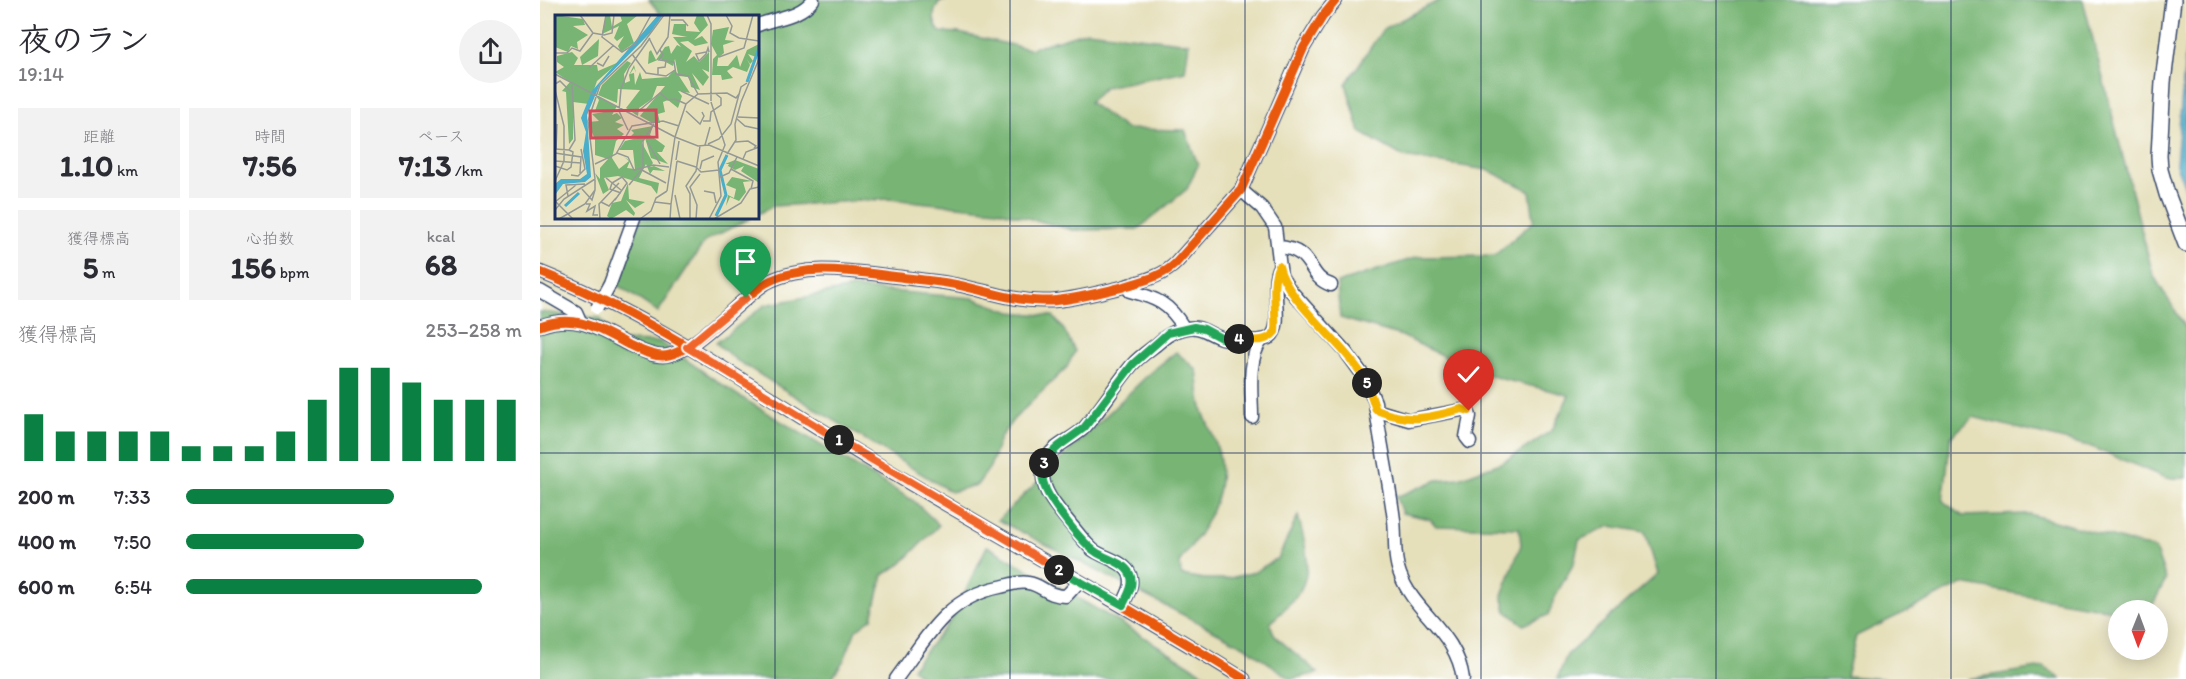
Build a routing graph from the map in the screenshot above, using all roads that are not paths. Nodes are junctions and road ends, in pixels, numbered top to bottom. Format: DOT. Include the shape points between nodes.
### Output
graph roads {
  1 [pos="813,0"];
  2 [pos="1336,0"];
  3 [pos="2173,0"];
  4 [pos="759,25"];
  5 [pos="1241,190"];
  6 [pos="634,219"];
  7 [pos="2186,244"];
  8 [pos="1278,247"];
  9 [pos="1279,266"];
  10 [pos="540,272"];
  11 [pos="1129,285"];
  12 [pos="1331,285"];
  13 [pos="540,291"];
  14 [pos="543,323"];
  15 [pos="585,323"];
  16 [pos="1184,328"];
  17 [pos="1261,341"];
  18 [pos="687,347"];
  19 [pos="1376,410"];
  20 [pos="1252,417"];
  21 [pos="1470,442"];
  22 [pos="1079,582"];
  23 [pos="1123,605"];
  24 [pos="896,679"];
  25 [pos="1244,679"];
  26 [pos="1463,679"];
  1 -- 4 [label="street" via="795,14"];
  2 -- 5 [label="street" via="1304,47"];
  3 -- 7 [label="main road" via="2159,156 2166,194"];
  5 -- 8 [label="street" via="1270,217"];
  5 -- 11 [label="street" via="1168,271"];
  6 -- 15 [label="street, bridge" via="610,284"];
  8 -- 9 [label="street"];
  8 -- 12 [label="street" via="1301,253 1321,280"];
  9 -- 17 [label="street" via="1275,280 1275,332"];
  9 -- 19 [label="street" via="1290,290 1347,352 1365,378"];
  10 -- 18 [label="street" via="610,304"];
  11 -- 16 [label="street" via="1131,292 1160,301"];
  11 -- 18 [label="street" via="1036,301 850,271 789,274 767,283"];
  13 -- 15 [label="street" via="576,312"];
  14 -- 15 [label="street"];
  15 -- 18 [label="street" via="656,356"];
  16 -- 17 [label="street" via="1204,329 1221,338"];
  16 -- 23 [label="street" via="1168,333 1133,364 1084,428 1046,458 1042,470 1053,502 1088,545 1130,574 1132,583"];
  17 -- 20 [label="street" via="1252,377"];
  18 -- 22 [label="street"];
  19 -- 21 [label="street" via="1409,420 1467,409 1470,416 1466,437"];
  19 -- 26 [label="street" via="1393,512 1396,564 1409,592 1453,649"];
  22 -- 23 [label="street"];
  22 -- 24 [label="street" via="1066,596 1020,582 963,600 944,614"];
  23 -- 25 [label="street"];
}
